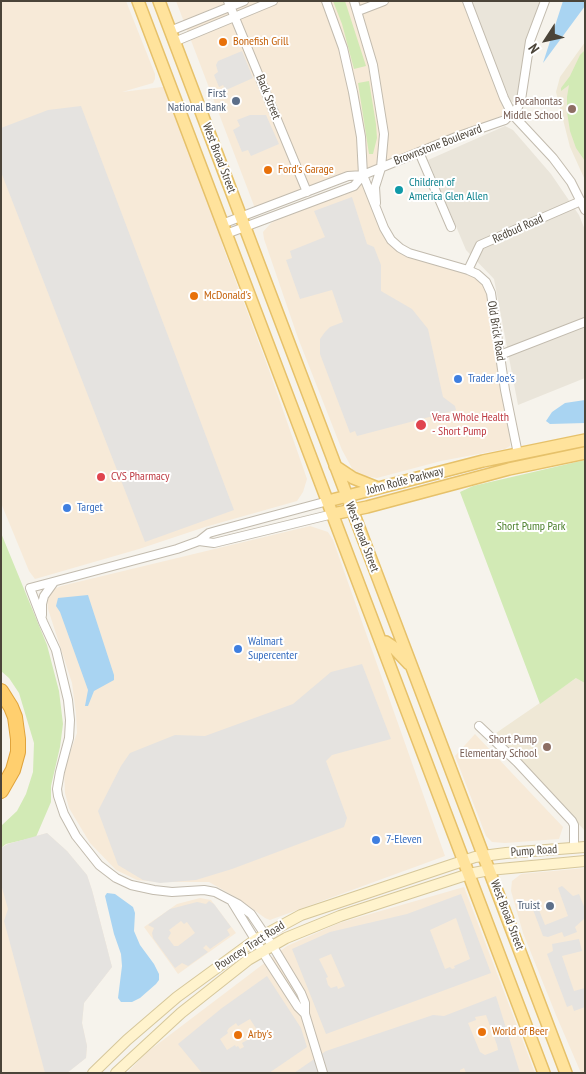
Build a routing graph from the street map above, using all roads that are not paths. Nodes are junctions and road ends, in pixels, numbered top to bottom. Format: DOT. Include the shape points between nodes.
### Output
graph roads {
  1 [pos="138,1"];
  2 [pos="159,1"];
  3 [pos="244,1"];
  4 [pos="273,1"];
  5 [pos="326,1"];
  6 [pos="354,1"];
  7 [pos="384,1"];
  8 [pos="467,1"];
  9 [pos="546,1"];
  10 [pos="230,4"];
  11 [pos="358,12"];
  12 [pos="235,17"];
  13 [pos="172,37"];
  14 [pos="512,114"];
  15 [pos="419,152"];
  16 [pos="381,168"];
  17 [pos="364,175"];
  18 [pos="307,192"];
  19 [pos="581,201"];
  20 [pos="585,210"];
  21 [pos="378,215"];
  22 [pos="243,222"];
  23 [pos="451,227"];
  24 [pos="224,229"];
  25 [pos="468,270"];
  26 [pos="585,322"];
  27 [pos="500,355"];
  28 [pos="585,440"];
  29 [pos="585,453"];
  30 [pos="518,454"];
  31 [pos="336,466"];
  32 [pos="378,488"];
  33 [pos="346,496"];
  34 [pos="328,501"];
  35 [pos="352,511"];
  36 [pos="332,514"];
  37 [pos="199,541"];
  38 [pos="54,582"];
  39 [pos="43,622"];
  40 [pos="381,642"];
  41 [pos="412,667"];
  42 [pos="1,691"];
  43 [pos="479,726"];
  44 [pos="1,791"];
  45 [pos="580,848"];
  46 [pos="484,855"];
  47 [pos="464,860"];
  48 [pos="585,862"];
  49 [pos="489,870"];
  50 [pos="469,874"];
  51 [pos="231,900"];
  52 [pos="265,934"];
  53 [pos="255,940"];
  54 [pos="272,945"];
  55 [pos="262,951"];
  56 [pos="305,1014"];
  57 [pos="93,1073"];
  58 [pos="116,1073"];
  59 [pos="322,1073"];
  60 [pos="544,1073"];
  61 [pos="566,1073"];
  1 -- 24 [label="main road, West Broad Street"];
  2 -- 13 [label="main road, West Broad Street"];
  3 -- 10 [label="street"];
  4 -- 12 [label="street"];
  5 -- 17 [label="street, Old Brick Road" via="343,48 353,92"];
  6 -- 11 [label="street, Old Brick Road"];
  7 -- 11 [label="street"];
  8 -- 14 [label="street"];
  9 -- 14 [label="street" via="530,41 521,100"];
  10 -- 12 [label="street, Back Street"];
  10 -- 13 [label="street"];
  11 -- 16 [label="street, Old Brick Road" via="372,65 384,134"];
  12 -- 13 [label="street"];
  12 -- 18 [label="street, Back Street"];
  13 -- 22 [label="main road, West Broad Street"];
  14 -- 15 [label="street, Brownstone Boulevard" via="505,120"];
  14 -- 19 [label="street" via="553,158"];
  15 -- 16 [label="street, Brownstone Boulevard"];
  15 -- 23 [label="street"];
  16 -- 17 [label="street, Brownstone Boulevard"];
  16 -- 21 [label="street, Old Brick Road" via="375,187"];
  17 -- 18 [label="street, Brownstone Boulevard" via="348,176"];
  17 -- 21 [label="street, Old Brick Road"];
  17 -- 22 [label="street, Brownstone Boulevard" via="354,186"];
  18 -- 22 [label="street, Brownstone Boulevard"];
  19 -- 20 [label="street"];
  19 -- 25 [label="street, Redbud Road" via="480,245"];
  21 -- 25 [label="street, Old Brick Road" via="391,240 400,248"];
  22 -- 24 [label="street, Brownstone Boulevard"];
  22 -- 31 [label="main road, West Broad Street"];
  24 -- 34 [label="main road, West Broad Street"];
  25 -- 27 [label="street, Old Brick Road" via="486,282 491,293"];
  26 -- 27 [label="street"];
  27 -- 30 [label="street, Old Brick Road"];
  28 -- 30 [label="main road, John Rolfe Parkway"];
  29 -- 35 [label="main road, John Rolfe Parkway" via="501,471"];
  30 -- 32 [label="main road, John Rolfe Parkway"];
  31 -- 32 [label="main road" via="353,478"];
  31 -- 33 [label="main road, West Broad Street"];
  32 -- 33 [label="main road, John Rolfe Parkway"];
  33 -- 34 [label="main road, John Rolfe Parkway"];
  33 -- 35 [label="main road, West Broad Street"];
  34 -- 36 [label="main road, West Broad Street"];
  34 -- 37 [label="street, John Rolfe Parkway" via="209,533"];
  35 -- 36 [label="main road, John Rolfe Parkway"];
  35 -- 41 [label="main road, West Broad Street"];
  36 -- 37 [label="street, John Rolfe Parkway" via="214,543"];
  36 -- 40 [label="main road, West Broad Street"];
  37 -- 38 [label="street, John Rolfe Parkway"];
  38 -- 39 [label="street" via="44,596"];
  38 -- 39 [label="street, John Rolfe Parkway" via="30,588"];
  39 -- 51 [label="street" via="56,650 68,700 69,738 60,772 58,796 76,836 99,864 131,885 172,892 204,890"];
  40 -- 41 [label="main road" via="392,646"];
  40 -- 47 [label="main road, West Broad Street"];
  41 -- 46 [label="main road, West Broad Street"];
  42 -- 44 [label="highway" via="15,717 18,739 13,770"];
  43 -- 45 [label="street" via="572,821"];
  45 -- 46 [label="main road, Pump Road"];
  46 -- 47 [label="main road, Pump Road"];
  46 -- 49 [label="main road, West Broad Street"];
  47 -- 50 [label="main road, West Broad Street"];
  47 -- 52 [label="main road, Pouncey Tract Road" via="310,911"];
  48 -- 49 [label="main road, Pump Road"];
  49 -- 50 [label="main road, Pump Road"];
  49 -- 61 [label="main road, West Broad Street"];
  50 -- 54 [label="main road, Pouncey Tract Road" via="340,916"];
  50 -- 60 [label="main road, West Broad Street"];
  51 -- 52 [label="street" via="251,914"];
  51 -- 53 [label="street"];
  52 -- 53 [label="main road, Pouncey Tract Road"];
  52 -- 54 [label="street"];
  53 -- 55 [label="street"];
  53 -- 57 [label="main road, Pouncey Tract Road" via="177,997"];
  54 -- 55 [label="main road, Pouncey Tract Road"];
  54 -- 56 [label="street" via="302,993"];
  55 -- 56 [label="street"];
  55 -- 58 [label="main road, Pouncey Tract Road" via="181,1014"];
  56 -- 59 [label="street"];
}
